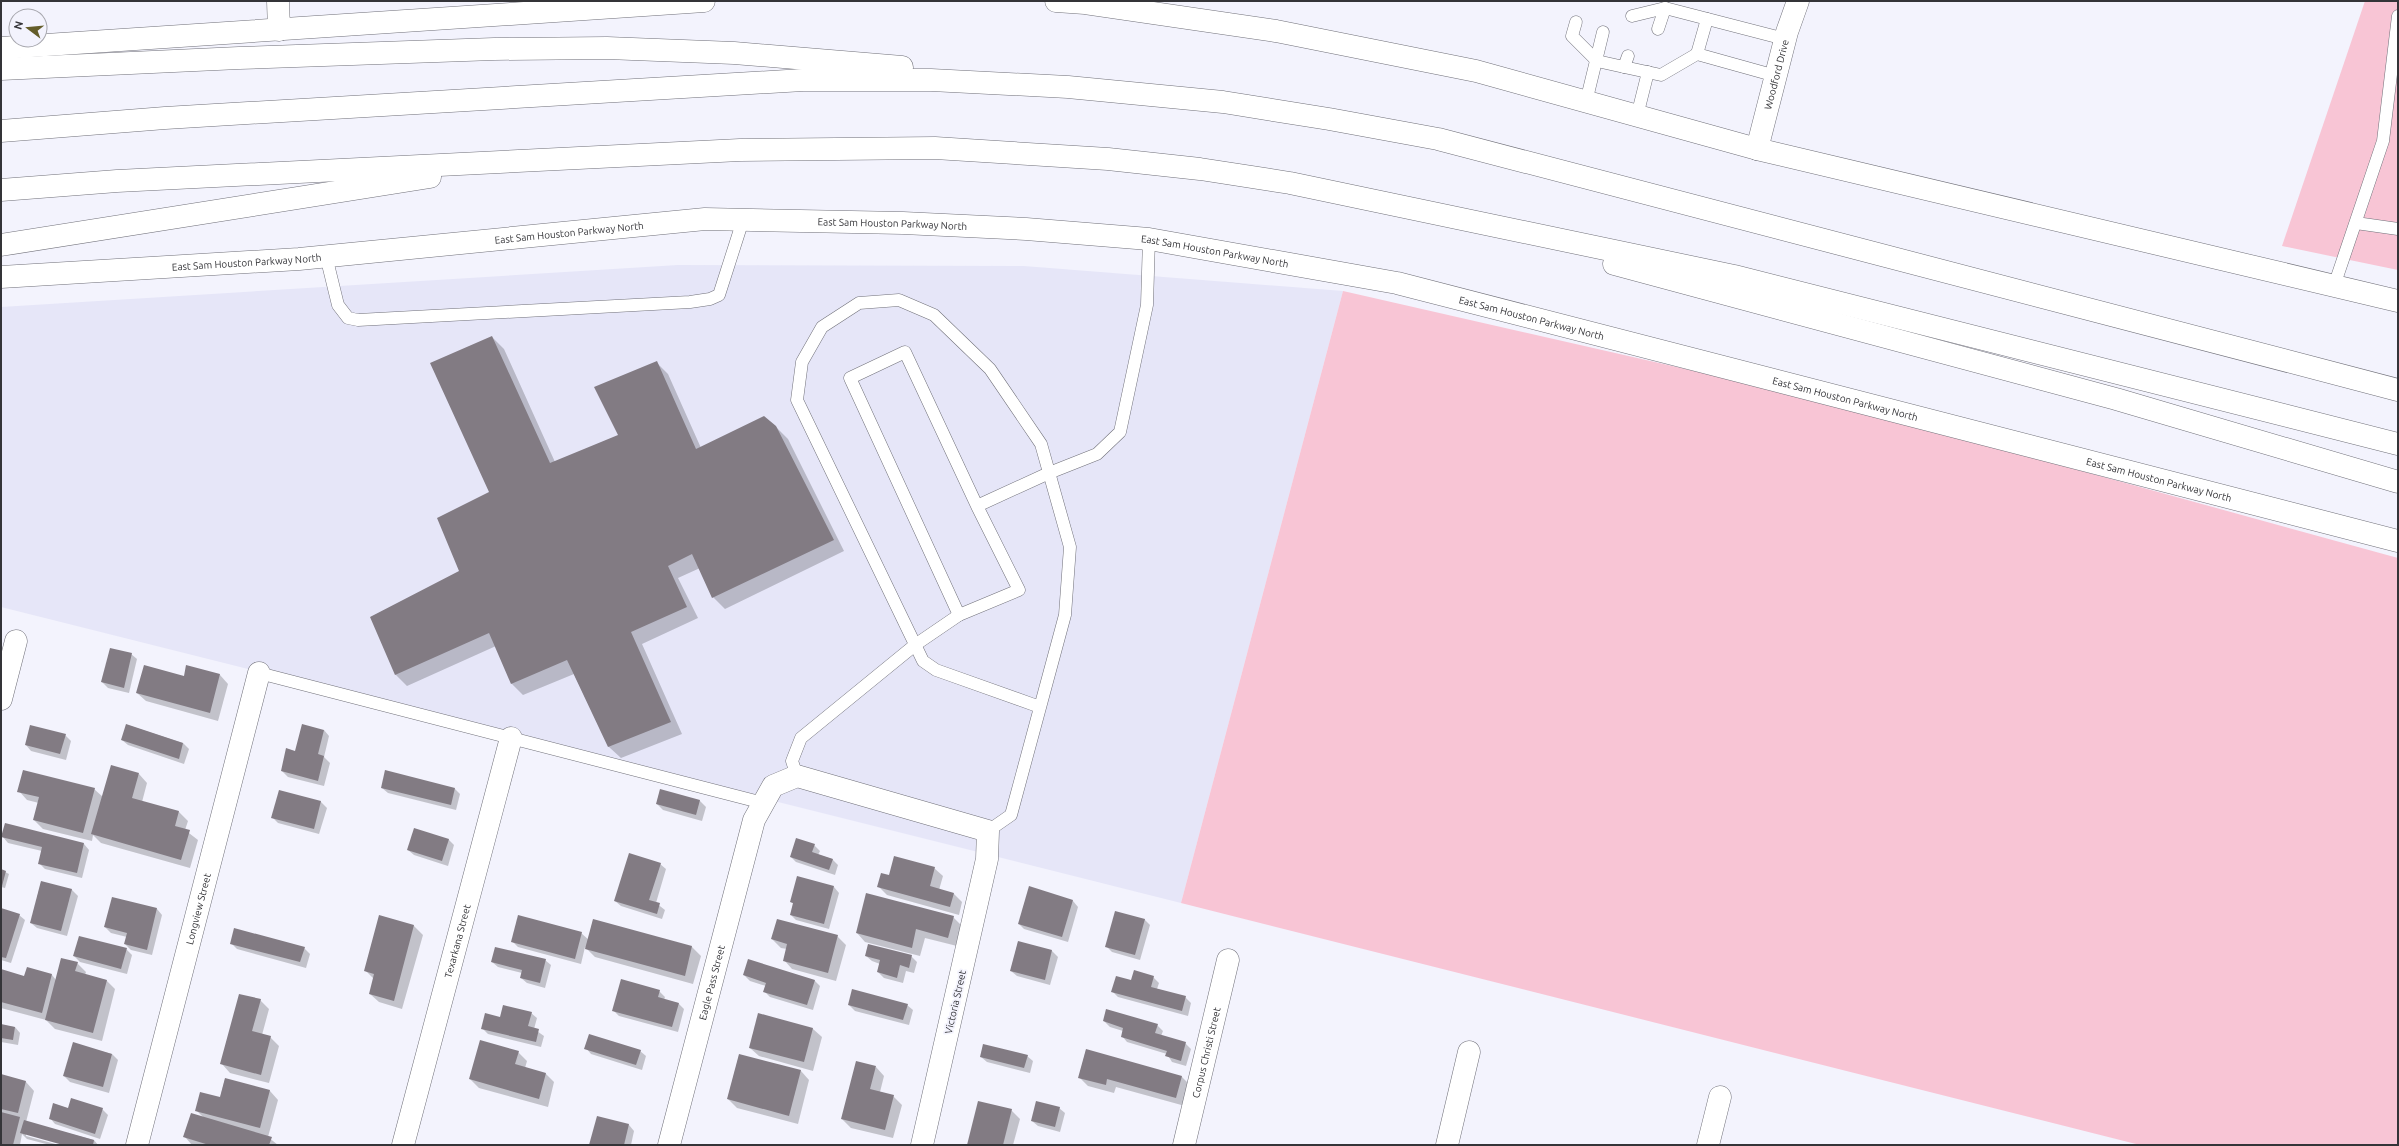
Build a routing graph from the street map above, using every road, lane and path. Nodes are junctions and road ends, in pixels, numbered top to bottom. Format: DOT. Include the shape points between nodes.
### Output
graph roads {
  1 [pos="278,1"];
  2 [pos="704,1"];
  3 [pos="1056,1"];
  4 [pos="1798,1"];
  5 [pos="1665,8"];
  6 [pos="1632,16"];
  7 [pos="2398,16"];
  8 [pos="1707,19"];
  9 [pos="1576,22"];
  10 [pos="1658,29"];
  11 [pos="279,30"];
  12 [pos="1603,32"];
  13 [pos="1785,39"];
  14 [pos="1,48"];
  15 [pos="1697,54"];
  16 [pos="1597,61"];
  17 [pos="1,69"];
  18 [pos="1648,72"];
  19 [pos="1776,76"];
  20 [pos="1068,87"];
  21 [pos="1586,102"];
  22 [pos="1637,116"];
  23 [pos="1,131"];
  24 [pos="1757,149"];
  25 [pos="546,159"];
  26 [pos="1,190"];
  27 [pos="1385,201"];
  28 [pos="743,220"];
  29 [pos="2356,223"];
  30 [pos="2398,228"];
  31 [pos="1149,239"];
  32 [pos="1,245"];
  33 [pos="326,256"];
  34 [pos="1,277"];
  35 [pos="2334,286"];
  36 [pos="2398,301"];
  37 [pos="2394,388"];
  38 [pos="2398,444"];
  39 [pos="1049,473"];
  40 [pos="2398,482"];
  41 [pos="977,506"];
  42 [pos="2398,541"];
  43 [pos="959,614"];
  44 [pos="16,641"];
  45 [pos="915,645"];
  46 [pos="259,673"];
  47 [pos="1,699"];
  48 [pos="1040,707"];
  49 [pos="510,738"];
  50 [pos="797,776"];
  51 [pos="759,812"];
  52 [pos="988,831"];
  53 [pos="1228,960"];
  54 [pos="1469,1052"];
  55 [pos="1720,1098"];
  56 [pos="137,1145"];
  57 [pos="403,1145"];
  58 [pos="669,1145"];
  59 [pos="922,1145"];
  60 [pos="1184,1145"];
  61 [pos="1447,1145"];
  62 [pos="1708,1145"];
  1 -- 11 [label="main road"];
  2 -- 11 [label="main road"];
  3 -- 21 [label="main road" via="1276,31 1476,71"];
  4 -- 13 [label="main road, Woodford Drive"];
  5 -- 6 [label="lane"];
  5 -- 8 [label="lane"];
  5 -- 10 [label="lane"];
  7 -- 29 [label="lane" via="2383,141"];
  8 -- 13 [label="lane"];
  8 -- 15 [label="lane"];
  9 -- 16 [label="lane" via="1572,36"];
  11 -- 14 [label="main road"];
  12 -- 16 [label="lane"];
  13 -- 19 [label="main road, Woodford Drive"];
  15 -- 18 [label="lane" via="1662,75"];
  15 -- 19 [label="lane"];
  16 -- 18 [label="lane" via="1626,62"];
  16 -- 21 [label="lane"];
  17 -- 20 [label="main road" via="246,57 606,48 734,53 880,65"];
  18 -- 22 [label="lane"];
  19 -- 24 [label="main road, Woodford Drive"];
  20 -- 23 [label="main road" via="931,80 803,80 212,115"];
  20 -- 37 [label="main road" via="1223,102 1329,118 1438,139"];
  21 -- 22 [label="main road"];
  22 -- 24 [label="main road"];
  24 -- 35 [label="main road"];
  25 -- 26 [label="main road" via="117,181"];
  25 -- 27 [label="main road" via="850,148 1016,152 1200,169"];
  25 -- 32 [label="main road"];
  27 -- 38 [label="main road" via="1734,276"];
  27 -- 40 [label="main road" via="2116,399"];
  28 -- 31 [label="main road, East Sam Houston Parkway North" via="1026,229"];
  28 -- 33 [label="main road, East Sam Houston Parkway North" via="705,219"];
  28 -- 33 [label="lane" via="719,295 690,302 358,320 348,318 338,305"];
  29 -- 30 [label="lane"];
  29 -- 35 [label="lane"];
  31 -- 39 [label="lane" via="1147,305 1120,432 1097,454"];
  31 -- 42 [label="main road, East Sam Houston Parkway North" via="1397,283"];
  33 -- 34 [label="main road, East Sam Houston Parkway North"];
  35 -- 36 [label="main road"];
  39 -- 41 [label="lane"];
  39 -- 45 [label="lane" via="1041,444 990,369 934,315 899,300 859,304 822,327 802,362 797,400"];
  39 -- 48 [label="lane" via="1070,547 1065,615"];
  41 -- 43 [label="lane" via="1019,590"];
  41 -- 43 [label="lane" via="905,352 850,378"];
  43 -- 45 [label="lane"];
  44 -- 47 [label="main road"];
  45 -- 48 [label="lane" via="923,661 936,670"];
  45 -- 50 [label="lane" via="801,738 792,761"];
  46 -- 49 [label="lane"];
  46 -- 56 [label="main road, Longview Street"];
  48 -- 52 [label="lane" via="1011,815"];
  49 -- 51 [label="lane"];
  49 -- 57 [label="main road, Texarkana Street"];
  50 -- 51 [label="main road, Eagle Pass Street" via="773,786"];
  50 -- 52 [label="main road"];
  51 -- 58 [label="main road, Eagle Pass Street"];
  52 -- 59 [label="main road, Victoria Street" via="987,858"];
  53 -- 60 [label="main road, Corpus Christi Street"];
  54 -- 61 [label="main road"];
  55 -- 62 [label="main road"];
}
